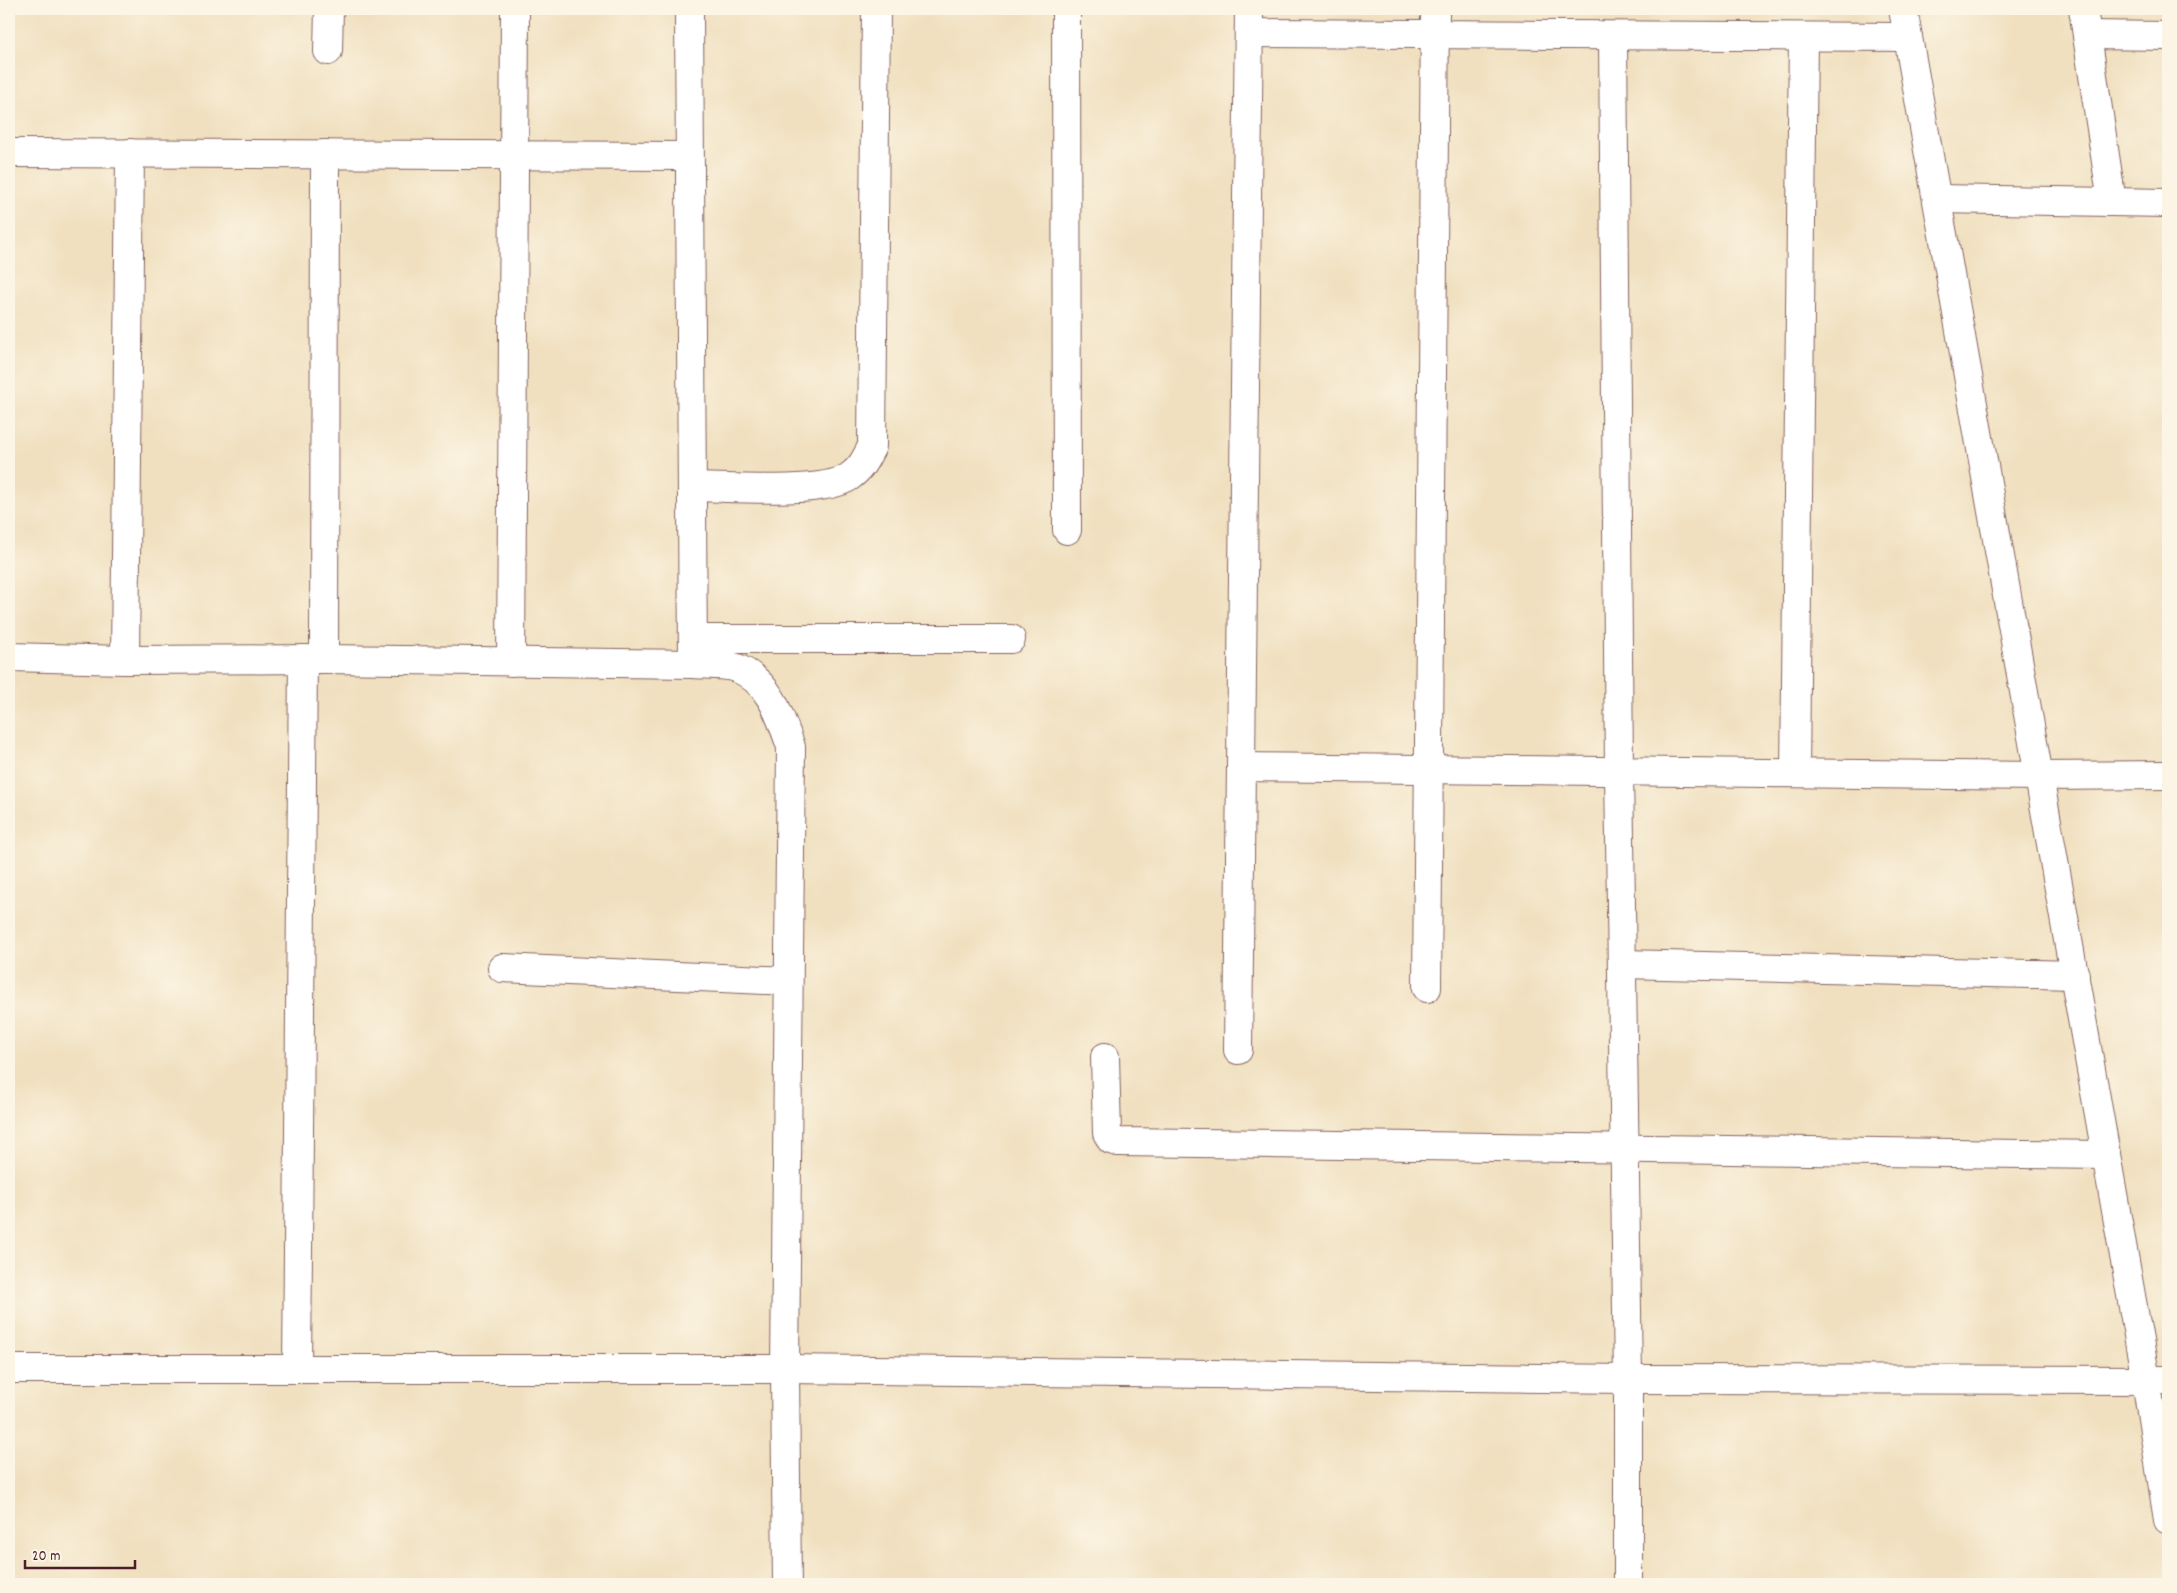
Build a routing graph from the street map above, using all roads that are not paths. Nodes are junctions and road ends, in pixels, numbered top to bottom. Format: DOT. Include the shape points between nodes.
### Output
graph roads {
  1 [pos="329,9"];
  2 [pos="515,9"];
  3 [pos="689,9"];
  4 [pos="876,9"];
  5 [pos="1066,9"];
  6 [pos="1435,9"];
  7 [pos="1903,9"];
  8 [pos="2083,9"];
  9 [pos="1249,21"];
  10 [pos="1435,35"];
  11 [pos="2087,35"];
  12 [pos="1613,36"];
  13 [pos="2168,36"];
  14 [pos="1803,37"];
  15 [pos="1908,37"];
  16 [pos="328,51"];
  17 [pos="9,153"];
  18 [pos="130,153"];
  19 [pos="325,154"];
  20 [pos="515,156"];
  21 [pos="689,156"];
  22 [pos="1938,199"];
  23 [pos="2112,202"];
  24 [pos="2168,203"];
  25 [pos="692,486"];
  26 [pos="1067,530"];
  27 [pos="1011,638"];
  28 [pos="693,651"];
  29 [pos="9,657"];
  30 [pos="314,659"];
  31 [pos="126,660"];
  32 [pos="511,662"];
  33 [pos="1243,767"];
  34 [pos="1428,769"];
  35 [pos="1619,772"];
  36 [pos="1795,773"];
  37 [pos="2168,775"];
  38 [pos="2040,776"];
  39 [pos="1622,964"];
  40 [pos="502,968"];
  41 [pos="2075,975"];
  42 [pos="788,981"];
  43 [pos="1427,988"];
  44 [pos="1238,1050"];
  45 [pos="1105,1057"];
  46 [pos="1625,1148"];
  47 [pos="2106,1155"];
  48 [pos="9,1369"];
  49 [pos="297,1369"];
  50 [pos="785,1369"];
  51 [pos="1628,1379"];
  52 [pos="2157,1380"];
  53 [pos="2168,1520"];
  54 [pos="786,1584"];
  55 [pos="1628,1584"];
  1 -- 16 [label="street"];
  2 -- 20 [label="street"];
  3 -- 21 [label="street"];
  4 -- 25 [label="street" via="872,446 862,466 830,485 809,488"];
  5 -- 26 [label="street"];
  6 -- 10 [label="street"];
  7 -- 15 [label="street"];
  8 -- 11 [label="street"];
  9 -- 10 [label="street"];
  9 -- 33 [label="street"];
  10 -- 12 [label="street"];
  10 -- 34 [label="street"];
  11 -- 13 [label="street"];
  11 -- 23 [label="street"];
  12 -- 14 [label="street"];
  12 -- 35 [label="street"];
  14 -- 15 [label="street"];
  14 -- 36 [label="street"];
  15 -- 22 [label="street"];
  17 -- 18 [label="street"];
  18 -- 19 [label="street"];
  18 -- 31 [label="street"];
  19 -- 20 [label="street"];
  19 -- 30 [label="street"];
  20 -- 21 [label="street"];
  20 -- 32 [label="street"];
  21 -- 25 [label="street"];
  22 -- 23 [label="street"];
  22 -- 38 [label="street"];
  23 -- 24 [label="street"];
  25 -- 28 [label="street"];
  27 -- 28 [label="street"];
  28 -- 32 [label="street"];
  28 -- 42 [label="street" via="736,668 761,684 779,711 790,746"];
  29 -- 31 [label="street"];
  30 -- 31 [label="street"];
  30 -- 32 [label="street"];
  30 -- 49 [label="street"];
  33 -- 34 [label="street"];
  33 -- 44 [label="street"];
  34 -- 35 [label="street"];
  34 -- 43 [label="street"];
  35 -- 36 [label="street"];
  35 -- 39 [label="street"];
  36 -- 38 [label="street"];
  37 -- 38 [label="street"];
  38 -- 41 [label="street"];
  39 -- 41 [label="street"];
  39 -- 46 [label="street"];
  40 -- 42 [label="street"];
  41 -- 47 [label="street"];
  42 -- 50 [label="street"];
  45 -- 46 [label="street" via="1107,1133 1110,1140 1118,1142"];
  46 -- 47 [label="street"];
  46 -- 51 [label="street"];
  47 -- 52 [label="street"];
  48 -- 49 [label="street"];
  49 -- 50 [label="street"];
  50 -- 51 [label="street"];
  50 -- 54 [label="street"];
  51 -- 52 [label="street"];
  51 -- 55 [label="street"];
  52 -- 53 [label="street"];
}
